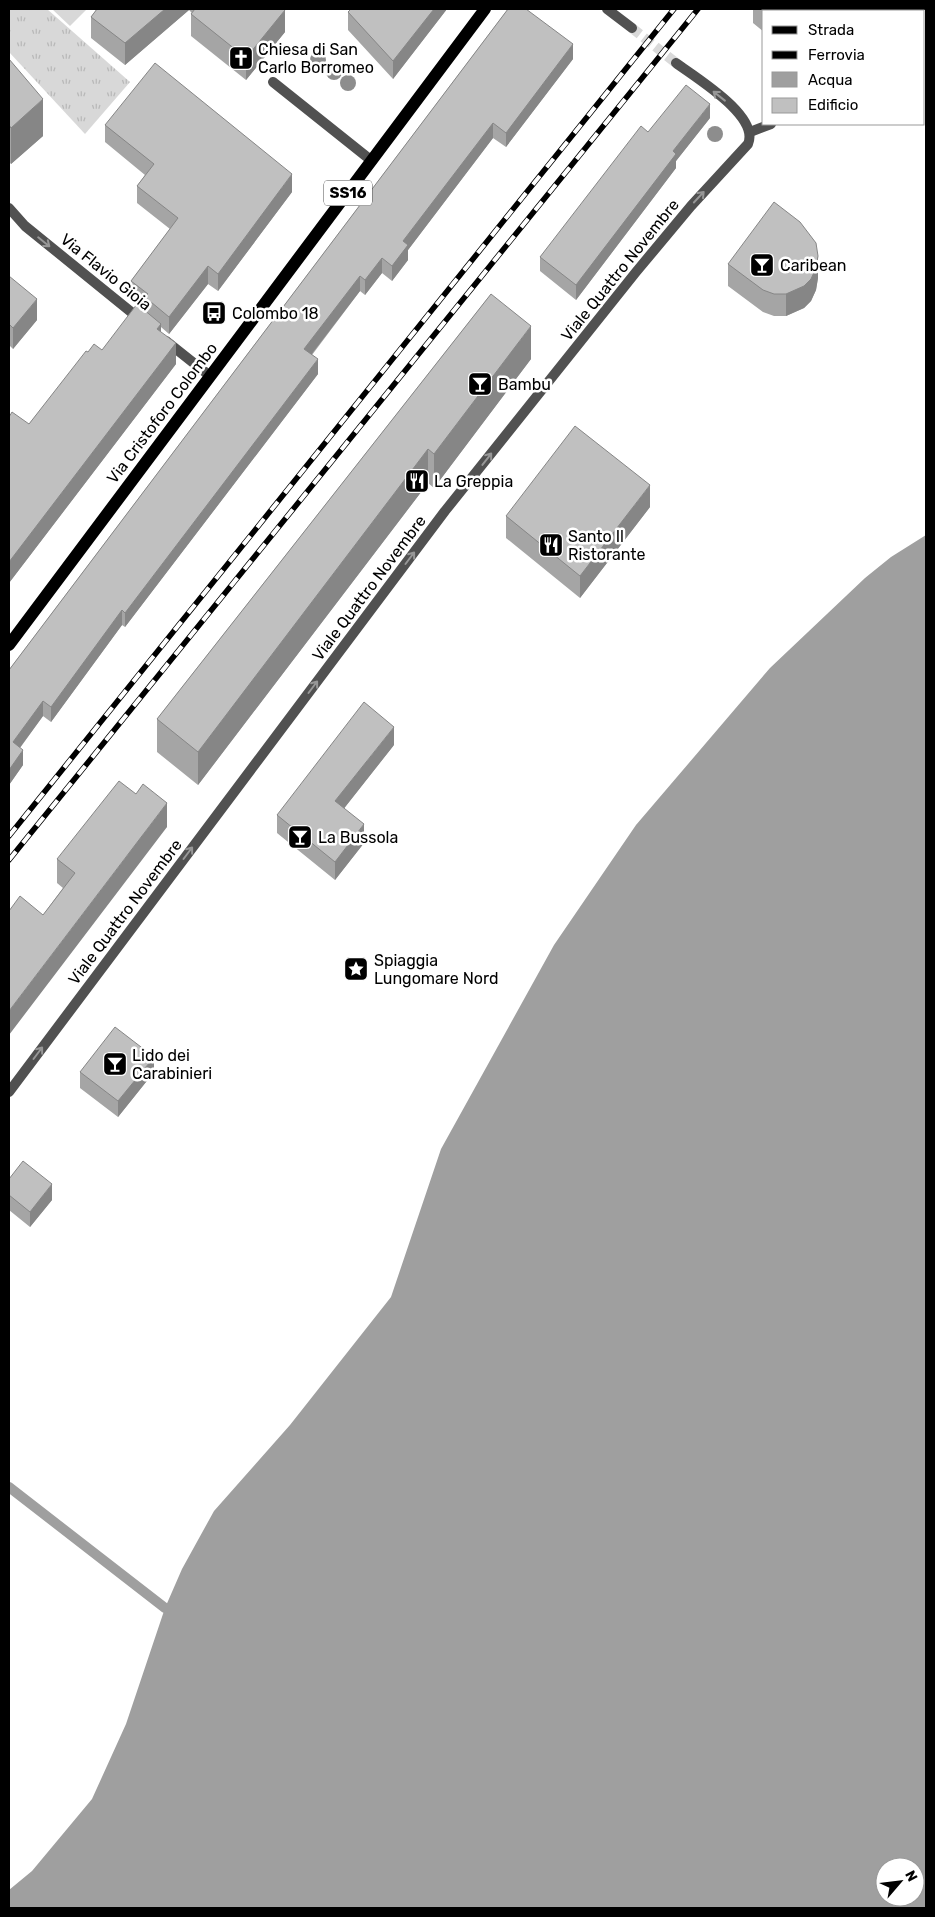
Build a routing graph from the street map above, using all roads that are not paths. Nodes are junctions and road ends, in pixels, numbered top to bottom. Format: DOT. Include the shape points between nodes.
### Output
graph roads {
  1 [pos="485,9"];
  2 [pos="607,9"];
  3 [pos="632,28"];
  4 [pos="676,63"];
  5 [pos="273,82"];
  6 [pos="768,125"];
  7 [pos="750,132"];
  8 [pos="372,161"];
  9 [pos="9,208"];
  10 [pos="210,376"];
  11 [pos="9,645"];
  12 [pos="9,1092"];
  1 -- 8 [label="main road, Via Cristoforo Colombo / SS16"];
  2 -- 3 [label="street"];
  7 -- 4 [label="street, one-way" via="745,119 734,108"];
  5 -- 8 [label="street"];
  6 -- 7 [label="street"];
  12 -- 7 [label="street, Viale Quattro Novembre, one-way" via="445,511 636,272 746,146"];
  8 -- 10 [label="main road, Via Cristoforo Colombo / SS16"];
  9 -- 10 [label="street, Via Flavio Gioia, one-way" via="25,226"];
  10 -- 11 [label="main road, Via Cristoforo Colombo / SS16"];
}
